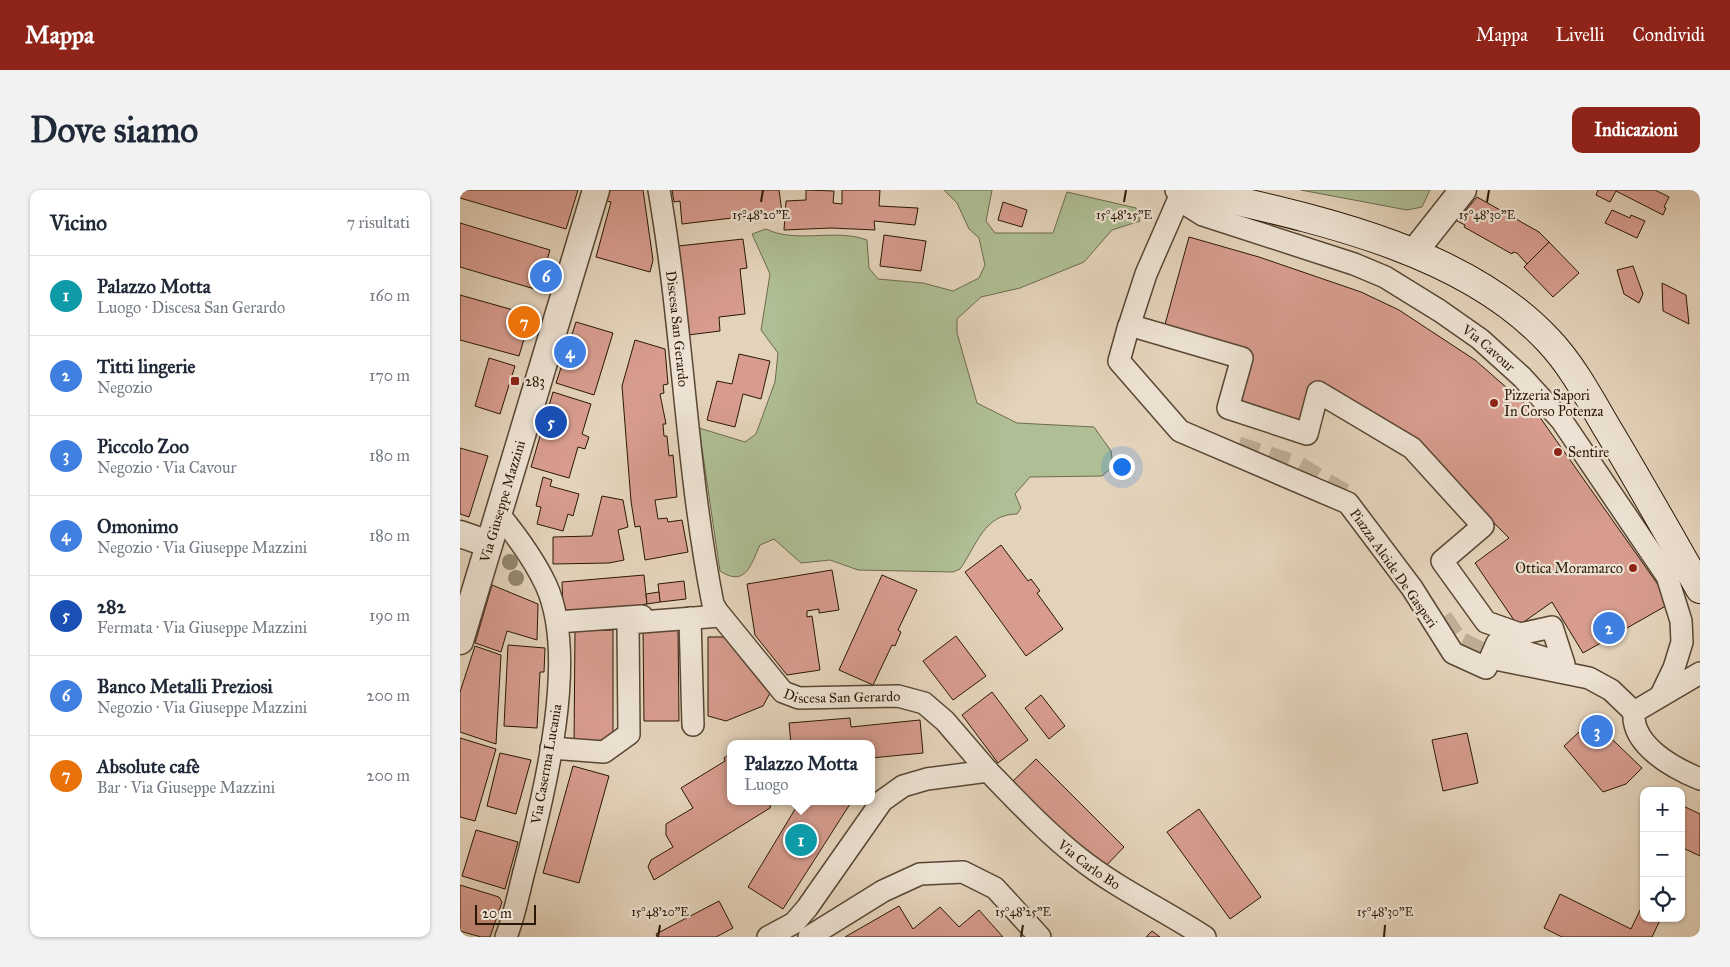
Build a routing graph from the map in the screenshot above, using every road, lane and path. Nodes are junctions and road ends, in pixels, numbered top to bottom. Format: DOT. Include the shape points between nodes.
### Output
graph roads {
  1 [pos="596,190"];
  2 [pos="659,190"];
  3 [pos="1463,190"];
  4 [pos="1182,192"];
  5 [pos="1414,252"];
  6 [pos="1131,320"];
  7 [pos="1318,392"];
  8 [pos="498,513"];
  9 [pos="460,534"];
  10 [pos="489,544"];
  11 [pos="1700,588"];
  12 [pos="718,613"];
  13 [pos="690,618"];
  14 [pos="557,622"];
  15 [pos="460,641"];
  16 [pos="1494,659"];
  17 [pos="1700,673"];
  18 [pos="1662,695"];
  19 [pos="1634,712"];
  20 [pos="693,725"];
  21 [pos="551,748"];
  22 [pos="988,771"];
  23 [pos="1700,779"];
  24 [pos="506,937"];
  25 [pos="768,937"];
  26 [pos="809,937"];
  27 [pos="1040,937"];
  28 [pos="1205,937"];
  1 -- 8 [label="street, Via Giuseppe Mazzini"];
  2 -- 12 [label="street, Discesa San Gerardo" via="702,548 713,604"];
  3 -- 5 [label="street"];
  4 -- 5 [label="main road" via="1286,212"];
  4 -- 6 [label="street" via="1146,274"];
  4 -- 18 [label="street, Via Cavour" via="1184,203 1203,215 1385,277 1480,340 1522,377 1562,421 1667,576 1681,621 1682,642"];
  5 -- 11 [label="main road" via="1459,274 1511,308 1548,341 1586,392"];
  7 -- 7 [label="street, Piazza Alcide De Gasperi" via="1412,448 1483,526 1442,561 1486,622 1520,634 1552,627 1564,664 1497,643 1486,668 1453,653 1412,588 1348,503 1180,431 1119,360 1129,325 1242,358 1228,408 1307,434"];
  8 -- 10 [label="street, Via Giuseppe Mazzini"];
  8 -- 14 [label="street, Via Caserma Lucania" via="520,540 547,586"];
  9 -- 10 [label="street"];
  10 -- 15 [label="street, Via Giuseppe Mazzini"];
  12 -- 13 [label="street"];
  12 -- 14 [label="street"];
  12 -- 22 [label="street, Discesa San Gerardo" via="783,692 799,698 898,696 924,703 951,727"];
  13 -- 20 [label="street"];
  13 -- 21 [label="street" via="628,623 629,734 604,752"];
  14 -- 21 [label="street, Via Caserma Lucania" via="558,715"];
  16 -- 19 [label="street" via="1589,678 1611,690"];
  17 -- 18 [label="street"];
  18 -- 19 [label="street"];
  19 -- 23 [label="street" via="1636,733 1683,773"];
  21 -- 24 [label="street, Via Caserma Lucania" via="534,834"];
  22 -- 25 [label="street" via="927,779 903,786 882,801 807,908 794,923"];
  22 -- 28 [label="street, Via Carlo Bo" via="1079,858 1112,882"];
  26 -- 27 [label="street" via="883,891 920,874 963,872 994,888"];
}
